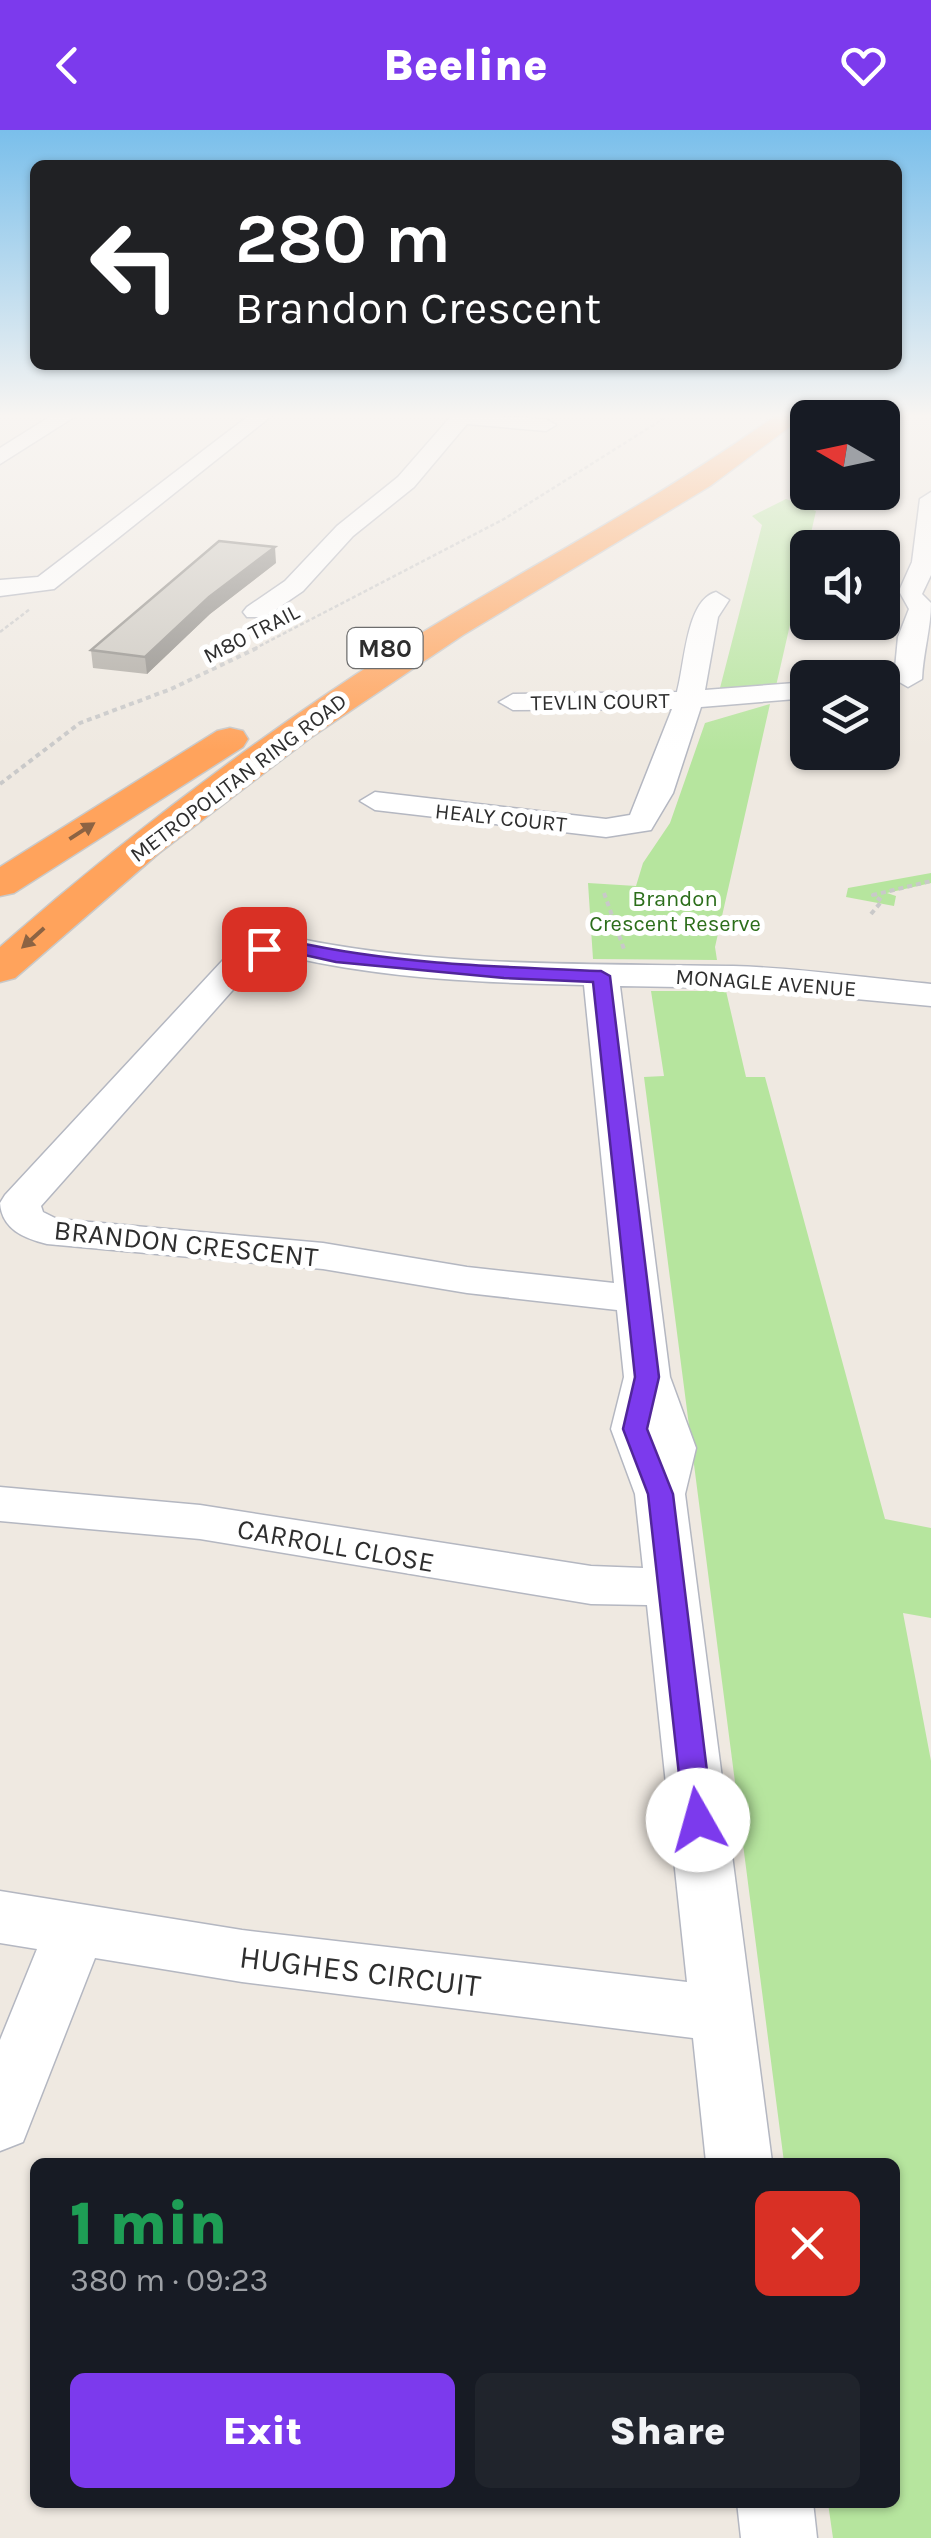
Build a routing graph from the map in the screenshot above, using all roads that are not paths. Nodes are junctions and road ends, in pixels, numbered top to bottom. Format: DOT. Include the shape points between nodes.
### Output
graph roads {
  1 [pos="117,526"];
  2 [pos="352,526"];
  3 [pos="594,526"];
  4 [pos="623,526"];
  5 [pos="929,526"];
  6 [pos="12,586"];
  7 [pos="925,591"];
  8 [pos="716,600"];
  9 [pos="256,612"];
  10 [pos="0,616"];
  11 [pos="910,688"];
  12 [pos="790,691"];
  13 [pos="689,695"];
  14 [pos="513,702"];
  15 [pos="375,801"];
  16 [pos="0,884"];
  17 [pos="0,968"];
  18 [pos="614,969"];
  19 [pos="931,995"];
  20 [pos="12,1223"];
  21 [pos="638,1299"];
  22 [pos="0,1504"];
  23 [pos="671,1587"];
  24 [pos="0,1917"];
  25 [pos="75,1930"];
  26 [pos="721,2014"];
  27 [pos="0,2121"];
  28 [pos="739,2158"];
  29 [pos="776,2508"];
  30 [pos="778,2538"];
  1 -- 6 [label="street" via="45,584"];
  2 -- 9 [label="street" via="303,578"];
  16 -- 3 [label="highway, METROPOLITAN RING ROAD / M80, one-way" via="204,754"];
  4 -- 17 [label="highway, METROPOLITAN RING ROAD / M80, one-way" via="275,744"];
  5 -- 7 [label="street"];
  6 -- 10 [label="street" via="21,598"];
  7 -- 11 [label="street" via="922,647"];
  8 -- 13 [label="street" via="704,614"];
  12 -- 13 [label="street, TEVLIN COURT"];
  13 -- 14 [label="street, TEVLIN COURT"];
  13 -- 15 [label="street, HEALY COURT" via="650,810 627,828"];
  18 -- 19 [label="street, MONAGLE AVENUE"];
  18 -- 20 [label="street, BRANDON CRESCENT" via="407,964 291,947 255,952 29,1190"];
  18 -- 21 [label="street"];
  20 -- 21 [label="street, BRANDON CRESCENT"];
  21 -- 23 [label="street" via="647,1377 635,1429 660,1494"];
  22 -- 23 [label="street, CARROLL CLOSE" via="200,1522 591,1585"];
  23 -- 26 [label="street"];
  24 -- 25 [label="street, HUGHES CIRCUIT"];
  25 -- 26 [label="street, HUGHES CIRCUIT"];
  25 -- 27 [label="street"];
  26 -- 28 [label="street"];
  29 -- 30 [label="street"];
}
